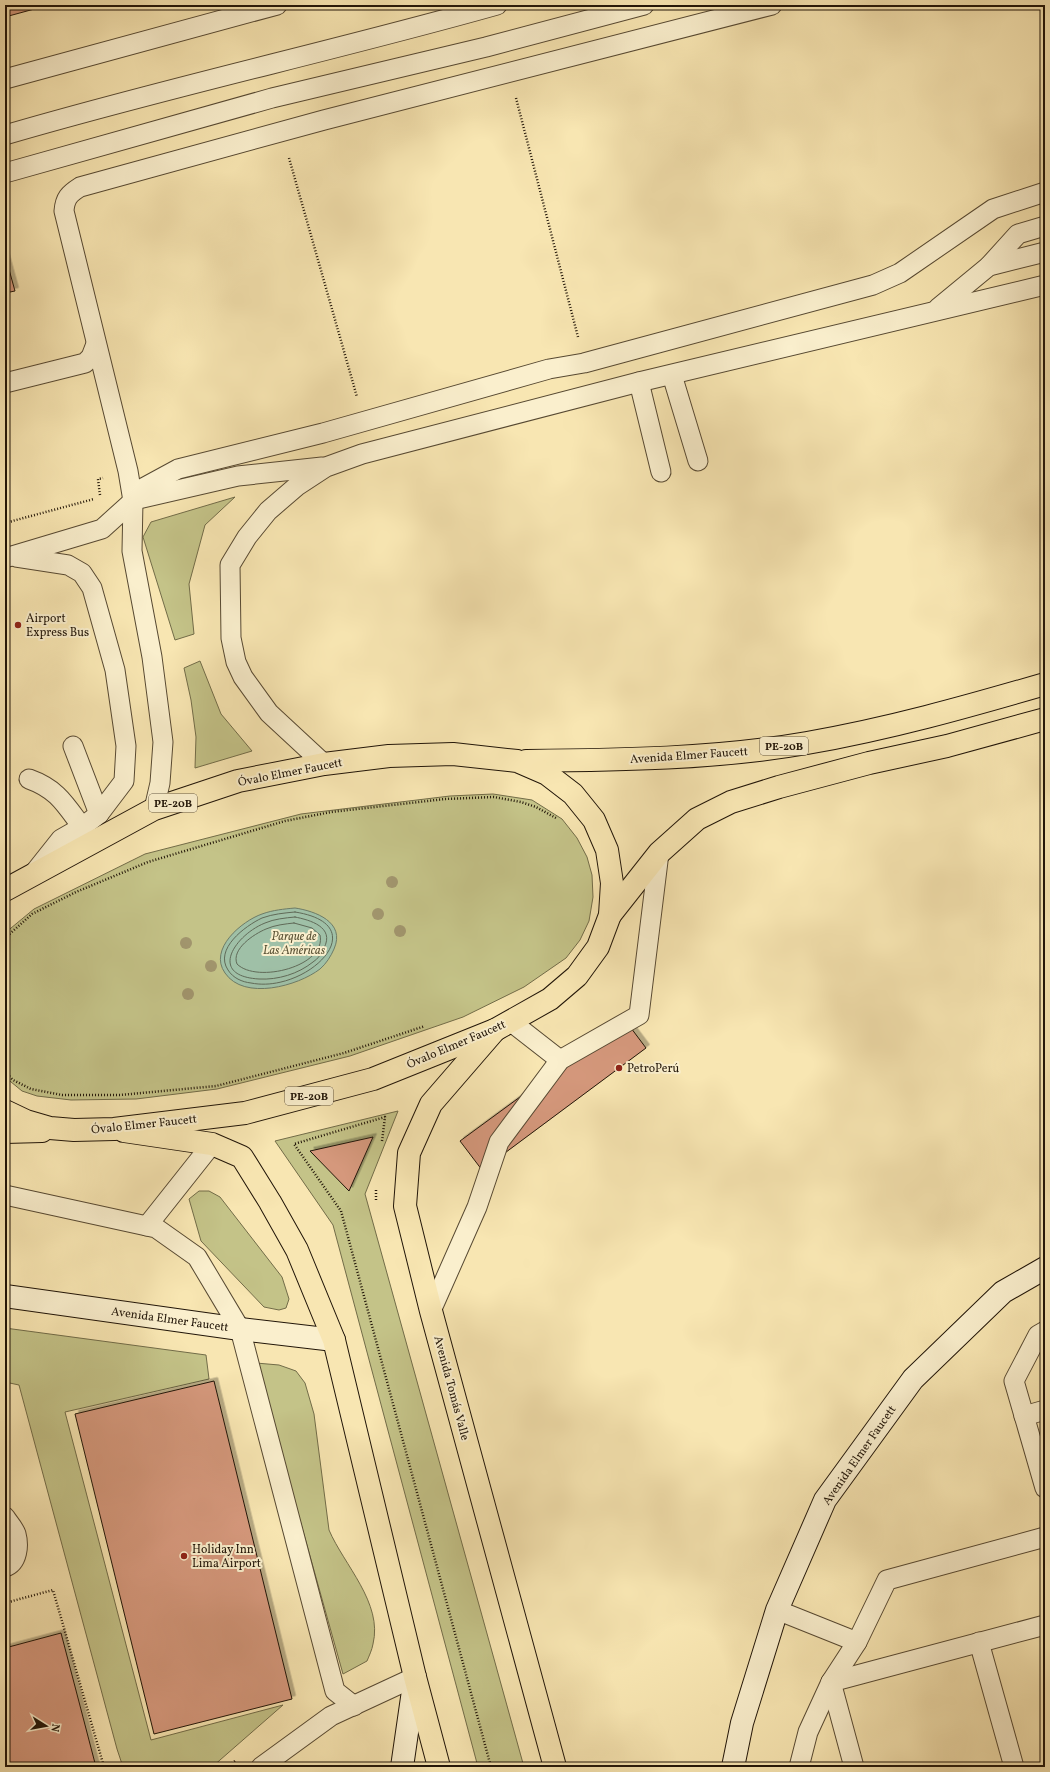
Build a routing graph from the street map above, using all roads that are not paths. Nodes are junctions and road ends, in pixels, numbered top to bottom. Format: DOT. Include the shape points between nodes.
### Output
graph roads {
  1 [pos="277,5"];
  2 [pos="497,5"];
  3 [pos="644,5"];
  4 [pos="772,5"];
  5 [pos="5,79"];
  6 [pos="5,135"];
  7 [pos="5,173"];
  8 [pos="1045,192"];
  9 [pos="1045,226"];
  10 [pos="1045,252"];
  11 [pos="989,266"];
  12 [pos="1045,285"];
  13 [pos="936,310"];
  14 [pos="96,344"];
  15 [pos="672,375"];
  16 [pos="639,382"];
  17 [pos="5,383"];
  18 [pos="698,461"];
  19 [pos="326,467"];
  20 [pos="661,472"];
  21 [pos="133,501"];
  22 [pos="8,557"];
  23 [pos="1045,684"];
  24 [pos="1045,719"];
  25 [pos="73,746"];
  26 [pos="517,761"];
  27 [pos="324,764"];
  28 [pos="29,779"];
  29 [pos="154,809"];
  30 [pos="99,814"];
  31 [pos="82,827"];
  32 [pos="659,853"];
  33 [pos="33,874"];
  34 [pos="5,890"];
  35 [pos="610,915"];
  36 [pos="502,1026"];
  37 [pos="560,1060"];
  38 [pos="5,1110"];
  39 [pos="114,1129"];
  40 [pos="74,1130"];
  41 [pos="5,1132"];
  42 [pos="212,1144"];
  43 [pos="5,1195"];
  44 [pos="147,1226"];
  45 [pos="1045,1268"];
  46 [pos="5,1296"];
  47 [pos="430,1311"];
  48 [pos="240,1329"];
  49 [pos="1045,1331"];
  50 [pos="334,1340"];
  51 [pos="1045,1410"];
  52 [pos="1024,1416"];
  53 [pos="1045,1488"];
  54 [pos="5,1517"];
  55 [pos="1045,1537"];
  56 [pos="5,1567"];
  57 [pos="777,1610"];
  58 [pos="1045,1625"];
  59 [pos="857,1642"];
  60 [pos="979,1642"];
  61 [pos="415,1677"];
  62 [pos="832,1682"];
  63 [pos="354,1706"];
  64 [pos="261,1767"];
  65 [pos="402,1767"];
  66 [pos="439,1767"];
  67 [pos="555,1767"];
  68 [pos="733,1767"];
  69 [pos="799,1767"];
  70 [pos="854,1767"];
  71 [pos="1014,1767"];
  1 -- 5 [label="lane"];
  2 -- 6 [label="lane" via="90,110"];
  3 -- 7 [label="lane" via="486,47 272,98"];
  4 -- 14 [label="lane" via="324,120 80,187 69,193 64,202 64,211"];
  8 -- 21 [label="lane" via="993,209 900,273 878,283 584,363 548,369 323,433 178,469 143,488"];
  9 -- 11 [label="lane" via="1018,234"];
  10 -- 11 [label="lane"];
  11 -- 13 [label="lane"];
  12 -- 13 [label="lane"];
  13 -- 15 [label="lane"];
  14 -- 17 [label="lane" via="91,357 85,363"];
  14 -- 21 [label="lane" via="128,471"];
  15 -- 16 [label="lane"];
  15 -- 18 [label="lane"];
  16 -- 19 [label="lane" via="362,454"];
  16 -- 20 [label="lane"];
  19 -- 21 [label="lane" via="238,476"];
  19 -- 27 [label="lane" via="297,486 268,510 230,565 231,638 236,662 243,677 269,713"];
  21 -- 22 [label="lane" via="102,529"];
  21 -- 29 [label="lane" via="132,551 152,658 163,742 160,783"];
  22 -- 30 [label="lane" via="68,566 82,574 92,588 115,670 126,746 124,781"];
  23 -- 26 [label="main road, Avenida Elmer Faucett / PE-20B" via="885,728 806,744 741,752 626,760"];
  24 -- 32 [label="main road, PE-20B" via="947,746 869,763 731,802 697,820"];
  25 -- 30 [label="lane"];
  26 -- 27 [label="main road, Óvalo Elmer Faucett / PE-20B" via="453,754 389,756"];
  26 -- 35 [label="main road, Óvalo Elmer Faucett / PE-20B" via="547,774 568,790 594,820 607,850 612,883"];
  27 -- 29 [label="main road, Óvalo Elmer Faucett / PE-20B" via="238,781"];
  28 -- 31 [label="lane" via="57,794"];
  29 -- 33 [label="main road, Óvalo Elmer Faucett / PE-20B"];
  30 -- 31 [label="lane"];
  31 -- 33 [label="lane" via="62,840"];
  32 -- 35 [label="main road, PE-20B"];
  32 -- 37 [label="lane" via="639,1015"];
  33 -- 34 [label="main road, Óvalo Elmer Faucett / PE-20B"];
  35 -- 36 [label="main road, Óvalo Elmer Faucett / PE-20B" via="598,947 577,976 550,999"];
  36 -- 37 [label="lane"];
  36 -- 39 [label="main road, Óvalo Elmer Faucett / PE-20B" via="373,1079 245,1113"];
  36 -- 47 [label="main road, Avenida Tomás Valle" via="431,1104 408,1153 405,1206"];
  37 -- 47 [label="lane" via="499,1142 477,1207"];
  38 -- 40 [label="main road, Óvalo Elmer Faucett / PE-20B" via="26,1121 50,1128"];
  39 -- 40 [label="main road, Óvalo Elmer Faucett / PE-20B"];
  39 -- 42 [label="main road"];
  40 -- 41 [label="main road, PE-20B"];
  42 -- 44 [label="lane"];
  42 -- 50 [label="main road" via="242,1157 297,1250"];
  43 -- 44 [label="lane"];
  44 -- 48 [label="lane" via="156,1228 197,1257"];
  45 -- 57 [label="street, Avenida Elmer Faucett" via="1003,1292 913,1379 825,1500"];
  46 -- 48 [label="street, Avenida Elmer Faucett"];
  47 -- 67 [label="main road, Avenida Tomás Valle"];
  48 -- 50 [label="street, Avenida Elmer Faucett"];
  48 -- 63 [label="lane" via="335,1691"];
  49 -- 52 [label="lane" via="1038,1335 1014,1381"];
  50 -- 61 [label="main road"];
  51 -- 52 [label="lane"];
  52 -- 53 [label="lane"];
  54 -- 56 [label="lane" via="16,1533 17,1555 9,1566"];
  55 -- 59 [label="lane" via="886,1580"];
  57 -- 59 [label="lane"];
  57 -- 68 [label="street, Avenida Elmer Faucett" via="742,1723"];
  58 -- 60 [label="lane"];
  59 -- 62 [label="lane"];
  60 -- 62 [label="lane"];
  60 -- 71 [label="lane"];
  61 -- 63 [label="lane"];
  61 -- 65 [label="street"];
  61 -- 66 [label="main road"];
  62 -- 69 [label="lane" via="808,1732"];
  62 -- 70 [label="lane"];
  63 -- 64 [label="lane" via="331,1716"];
}
